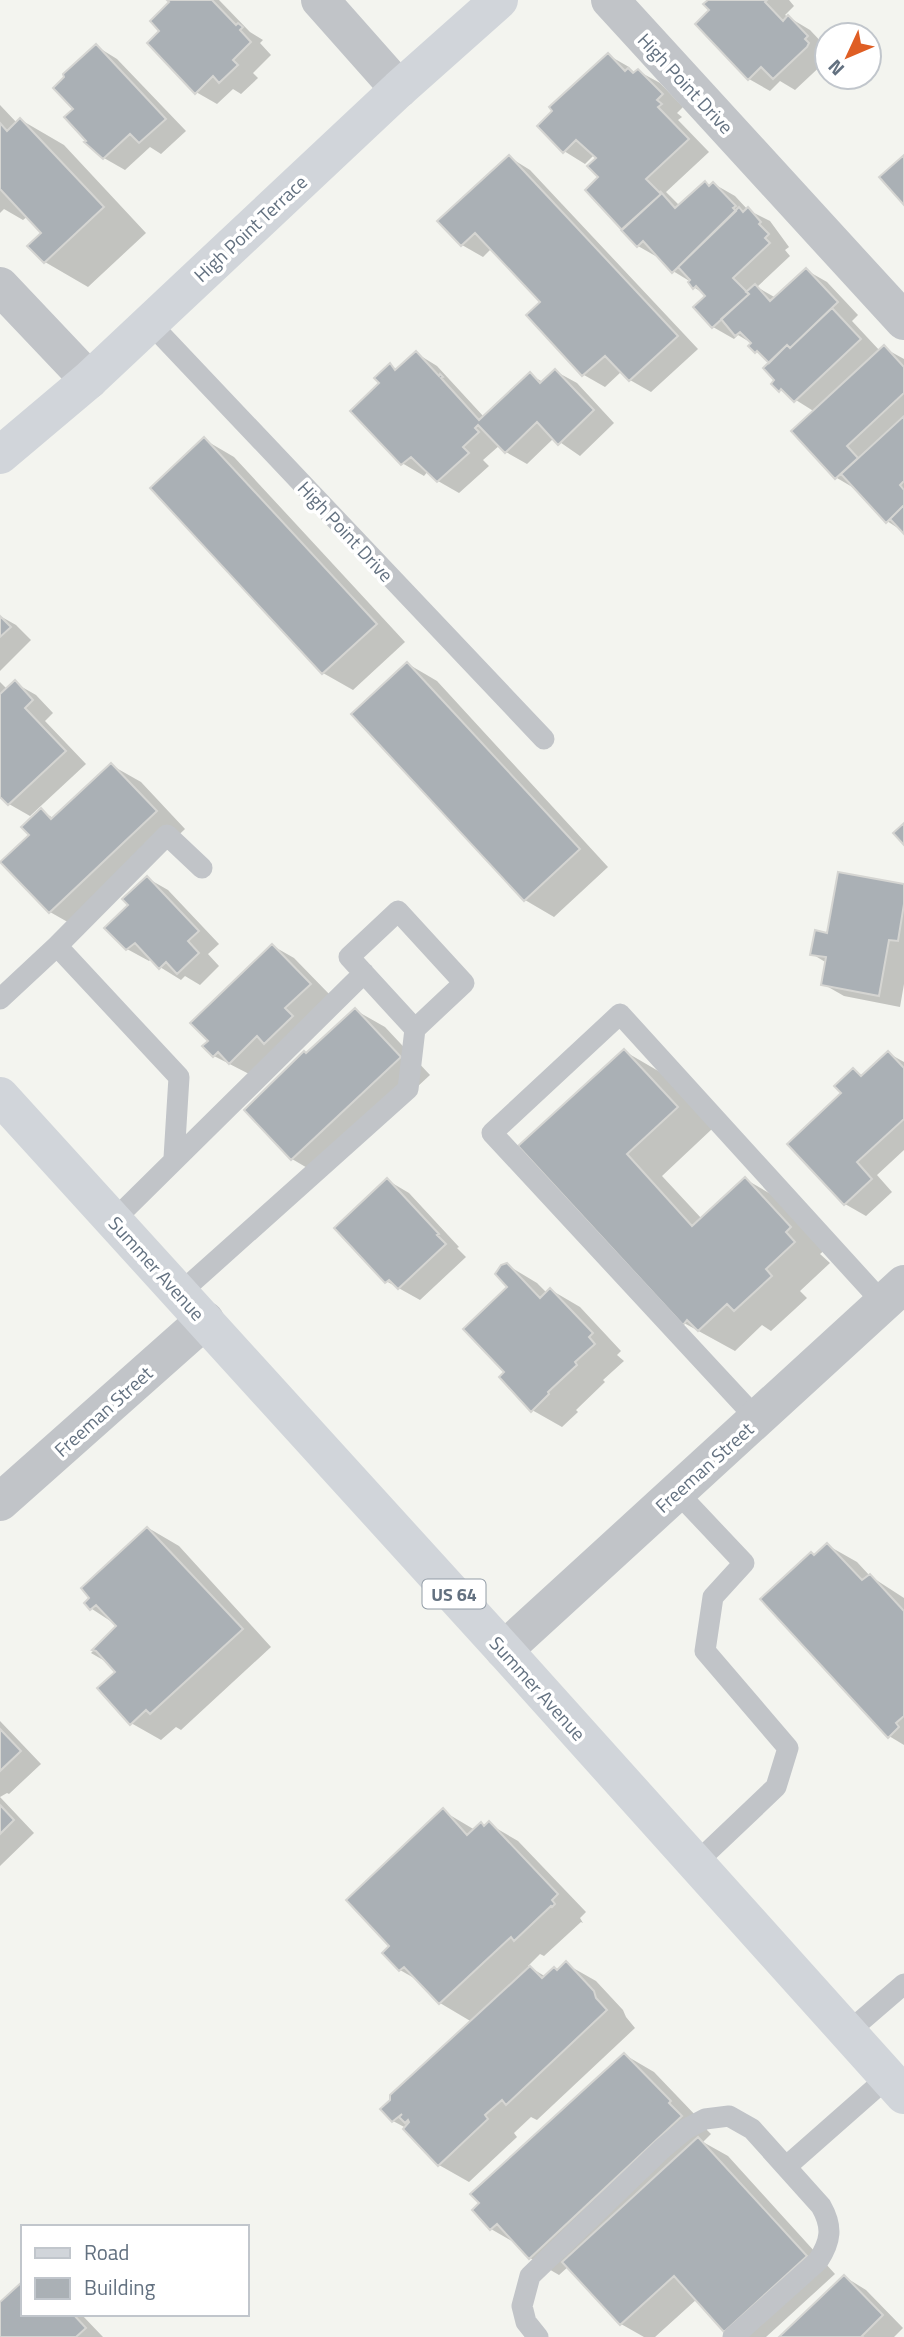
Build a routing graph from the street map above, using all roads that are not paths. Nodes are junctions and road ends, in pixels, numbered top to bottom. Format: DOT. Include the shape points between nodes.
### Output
graph roads {
  1 [pos="320,0"];
  2 [pos="499,0"];
  3 [pos="610,0"];
  4 [pos="400,89"];
  5 [pos="0,286"];
  6 [pos="904,321"];
  7 [pos="149,322"];
  8 [pos="89,380"];
  9 [pos="0,455"];
  10 [pos="544,739"];
  11 [pos="202,868"];
  12 [pos="57,946"];
  13 [pos="364,973"];
  14 [pos="0,999"];
  15 [pos="415,1029"];
  16 [pos="0,1096"];
  17 [pos="174,1158"];
  18 [pos="114,1220"];
  19 [pos="893,1294"];
  20 [pos="193,1307"];
  21 [pos="757,1419"];
  22 [pos="677,1492"];
  23 [pos="0,1502"];
  24 [pos="504,1650"];
  25 [pos="696,1863"];
  26 [pos="904,1984"];
  27 [pos="847,2033"];
  28 [pos="896,2086"];
  29 [pos="787,2166"];
  30 [pos="538,2337"];
  31 [pos="733,2337"];
  1 -- 4 [label="street"];
  2 -- 4 [label="main road, High Point Terrace"];
  3 -- 6 [label="street, High Point Drive"];
  4 -- 7 [label="main road, High Point Terrace"];
  5 -- 8 [label="street"];
  7 -- 8 [label="main road, High Point Terrace"];
  7 -- 10 [label="lane, High Point Drive"];
  8 -- 9 [label="main road, High Point Terrace"];
  11 -- 12 [label="lane" via="167,835"];
  12 -- 14 [label="lane"];
  12 -- 17 [label="lane" via="179,1077"];
  13 -- 15 [label="lane"];
  13 -- 15 [label="lane" via="349,957 398,911 464,983"];
  13 -- 17 [label="lane"];
  15 -- 20 [label="lane" via="408,1089"];
  16 -- 18 [label="main road, Summer Avenue / US 64"];
  17 -- 18 [label="lane"];
  18 -- 20 [label="main road, Summer Avenue / US 64"];
  19 -- 21 [label="street, Freeman Street"];
  19 -- 21 [label="lane" via="620,1014 492,1133"];
  20 -- 23 [label="street, Freeman Street"];
  20 -- 24 [label="main road, Summer Avenue / US 64"];
  21 -- 22 [label="street, Freeman Street"];
  22 -- 24 [label="street, Freeman Street"];
  22 -- 25 [label="lane" via="744,1563 713,1597 705,1651 788,1748 776,1787"];
  24 -- 25 [label="main road, Summer Avenue / US 64"];
  25 -- 27 [label="main road, Summer Avenue / US 64"];
  26 -- 27 [label="lane"];
  27 -- 28 [label="main road, Summer Avenue / US 64"];
  28 -- 29 [label="lane"];
  29 -- 30 [label="lane" via="752,2129 729,2116 705,2119 686,2129 530,2276 522,2306 526,2322"];
  29 -- 31 [label="lane" via="828,2218 827,2247 807,2273"];
}
